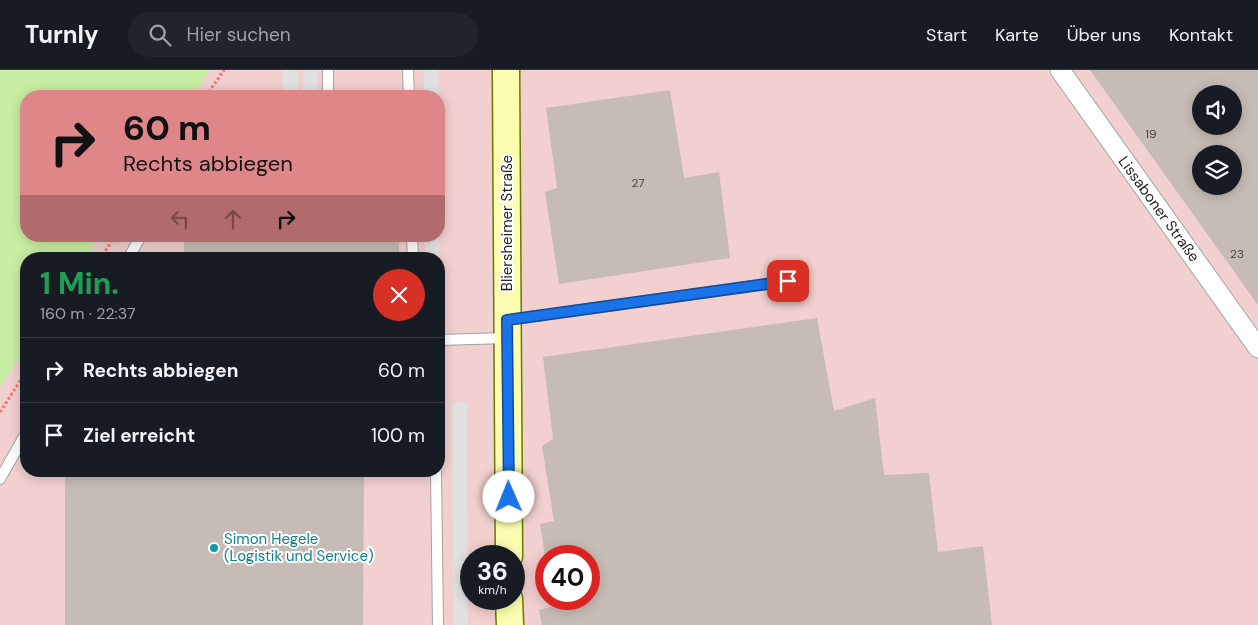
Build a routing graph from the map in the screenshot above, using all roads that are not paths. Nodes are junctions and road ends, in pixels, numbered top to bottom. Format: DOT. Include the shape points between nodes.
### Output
graph roads {
  1 [pos="328,70"];
  2 [pos="408,70"];
  3 [pos="506,70"];
  4 [pos="1060,70"];
  5 [pos="328,90"];
  6 [pos="409,90"];
  7 [pos="788,281"];
  8 [pos="507,329"];
  9 [pos="445,339"];
  10 [pos="1258,348"];
  11 [pos="20,444"];
  12 [pos="436,477"];
  13 [pos="0,479"];
  14 [pos="509,545"];
  15 [pos="510,610"];
  16 [pos="438,625"];
  17 [pos="510,625"];
  1 -- 5 [label="lane"];
  2 -- 6 [label="lane"];
  3 -- 8 [label="street, Bliersheimer Straße"];
  4 -- 10 [label="street, Lissaboner Straße"];
  7 -- 8 [label="lane"];
  8 -- 9 [label="lane"];
  8 -- 14 [label="street, Bliersheimer Straße"];
  11 -- 13 [label="lane"];
  12 -- 16 [label="lane"];
  15 -- 17 [label="street"];
}
